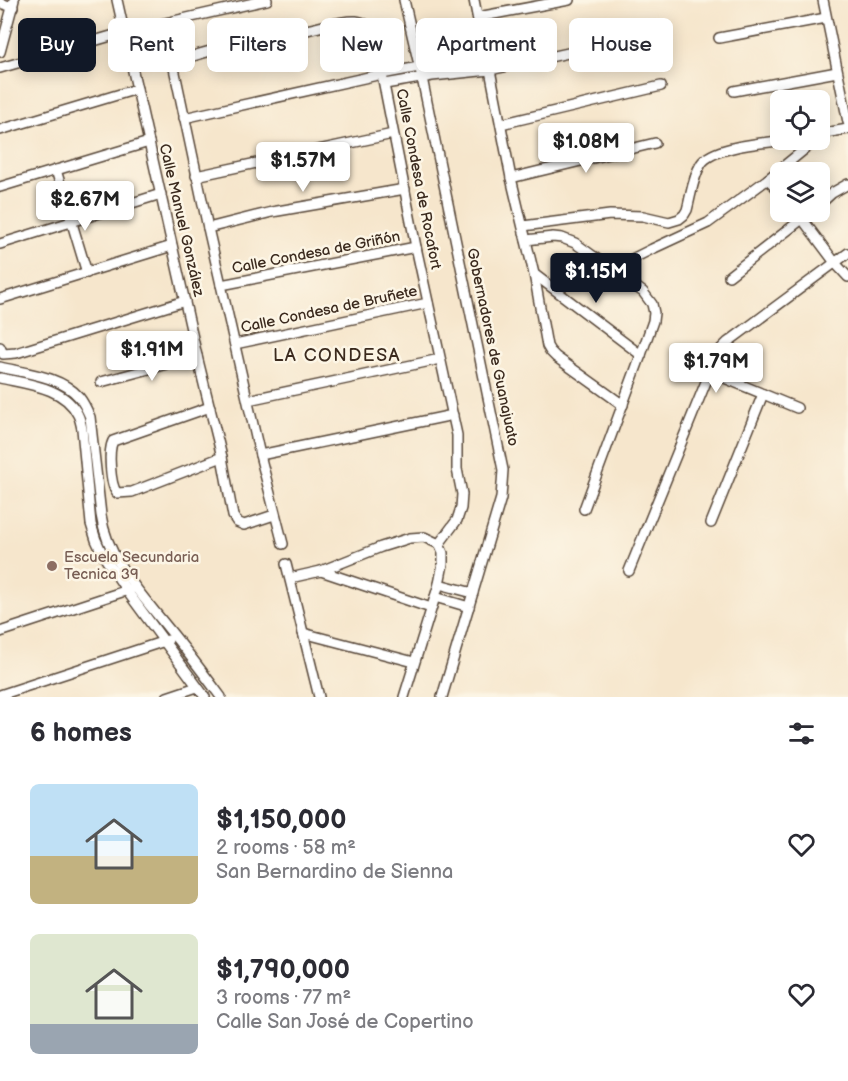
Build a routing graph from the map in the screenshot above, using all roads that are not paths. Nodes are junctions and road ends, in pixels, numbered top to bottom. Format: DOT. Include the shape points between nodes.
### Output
graph roads {
  1 [pos="117,0"];
  2 [pos="267,0"];
  3 [pos="404,0"];
  4 [pos="474,0"];
  5 [pos="569,0"];
  6 [pos="822,0"];
  7 [pos="0,3"];
  8 [pos="14,3"];
  9 [pos="478,17"];
  10 [pos="122,18"];
  11 [pos="187,18"];
  12 [pos="826,18"];
  13 [pos="108,37"];
  14 [pos="719,38"];
  15 [pos="0,52"];
  16 [pos="416,54"];
  17 [pos="1,65"];
  18 [pos="416,68"];
  19 [pos="133,72"];
  20 [pos="420,72"];
  21 [pos="473,72"];
  22 [pos="490,72"];
  23 [pos="837,72"];
  24 [pos="422,78"];
  25 [pos="383,79"];
  26 [pos="662,86"];
  27 [pos="137,89"];
  28 [pos="734,91"];
  29 [pos="184,118"];
  30 [pos="848,122"];
  31 [pos="501,124"];
  32 [pos="848,129"];
  33 [pos="0,130"];
  34 [pos="393,134"];
  35 [pos="830,134"];
  36 [pos="149,142"];
  37 [pos="655,143"];
  38 [pos="770,143"];
  39 [pos="793,150"];
  40 [pos="802,150"];
  41 [pos="796,155"];
  42 [pos="56,170"];
  43 [pos="196,176"];
  44 [pos="511,178"];
  45 [pos="768,178"];
  46 [pos="770,180"];
  47 [pos="848,184"];
  48 [pos="0,187"];
  49 [pos="405,189"];
  50 [pos="161,194"];
  51 [pos="830,195"];
  52 [pos="72,222"];
  53 [pos="669,222"];
  54 [pos="792,222"];
  55 [pos="805,222"];
  56 [pos="522,226"];
  57 [pos="208,228"];
  58 [pos="676,238"];
  59 [pos="526,240"];
  60 [pos="0,244"];
  61 [pos="172,246"];
  62 [pos="417,248"];
  63 [pos="848,253"];
  64 [pos="836,264"];
  65 [pos="612,269"];
  66 [pos="87,273"];
  67 [pos="534,274"];
  68 [pos="729,276"];
  69 [pos="848,277"];
  70 [pos="221,285"];
  71 [pos="0,299"];
  72 [pos="184,301"];
  73 [pos="428,303"];
  74 [pos="235,344"];
  75 [pos="0,347"];
  76 [pos="641,355"];
  77 [pos="197,356"];
  78 [pos="440,359"];
  79 [pos="0,367"];
  80 [pos="710,372"];
  81 [pos="0,378"];
  82 [pos="100,382"];
  83 [pos="763,394"];
  84 [pos="248,400"];
  85 [pos="623,405"];
  86 [pos="210,407"];
  87 [pos="797,408"];
  88 [pos="453,415"];
  89 [pos="260,454"];
  90 [pos="222,458"];
  91 [pos="584,509"];
  92 [pos="274,515"];
  93 [pos="711,523"];
  94 [pos="283,544"];
  95 [pos="439,544"];
  96 [pos="286,564"];
  97 [pos="629,571"];
  98 [pos="321,572"];
  99 [pos="290,578"];
  100 [pos="439,584"];
  101 [pos="131,589"];
  102 [pos="473,593"];
  103 [pos="435,597"];
  104 [pos="469,607"];
  105 [pos="432,608"];
  106 [pos="0,632"];
  107 [pos="303,633"];
  108 [pos="176,638"];
  109 [pos="165,641"];
  110 [pos="414,662"];
  111 [pos="197,687"];
  112 [pos="0,695"];
  113 [pos="167,697"];
  114 [pos="205,697"];
  115 [pos="221,697"];
  116 [pos="319,697"];
  117 [pos="404,697"];
  118 [pos="442,697"];
  1 -- 10 [label="street, Calle Manuel González"];
  2 -- 11 [label="street"];
  3 -- 16 [label="street, Gobernadores de Guanajuato"];
  4 -- 9 [label="street"];
  5 -- 9 [label="street"];
  6 -- 12 [label="street"];
  7 -- 8 [label="street"];
  8 -- 15 [label="street"];
  12 -- 14 [label="street"];
  12 -- 23 [label="street"];
  13 -- 17 [label="street"];
  18 -- 25 [label="street"];
  19 -- 27 [label="street, Calle Manuel González"];
  20 -- 24 [label="street, Gobernadores de Guanajuato"];
  21 -- 24 [label="street"];
  22 -- 31 [label="street"];
  23 -- 28 [label="street"];
  23 -- 30 [label="street"];
  24 -- 25 [label="street"];
  24 -- 102 [label="street, Gobernadores de Guanajuato" via="503,470 501,498"];
  25 -- 29 [label="street"];
  25 -- 29 [label="street, Calle Condesa de Rocafort" via="374,34 363,22 348,22 223,47 177,61 174,73"];
  25 -- 34 [label="street, Calle Condesa de Rocafort"];
  26 -- 31 [label="street"];
  27 -- 33 [label="street"];
  27 -- 36 [label="street, Calle Manuel González"];
  29 -- 43 [label="street, Calle Condesa de Rocafort"];
  31 -- 44 [label="street"];
  32 -- 35 [label="street"];
  34 -- 43 [label="street"];
  34 -- 49 [label="street, Calle Condesa de Rocafort"];
  36 -- 42 [label="street"];
  36 -- 50 [label="street, Calle Manuel González"];
  37 -- 44 [label="street"];
  38 -- 53 [label="street" via="707,156 696,174 684,214"];
  39 -- 41 [label="street"];
  40 -- 41 [label="street"];
  41 -- 45 [label="street"];
  42 -- 48 [label="street"];
  42 -- 52 [label="street"];
  43 -- 57 [label="street, Calle Condesa de Rocafort"];
  44 -- 56 [label="street"];
  45 -- 46 [label="street"];
  45 -- 58 [label="street" via="708,223"];
  47 -- 51 [label="street"];
  49 -- 57 [label="street" via="272,212"];
  49 -- 62 [label="street, Calle Condesa de Rocafort"];
  50 -- 52 [label="street"];
  50 -- 61 [label="street, Calle Manuel González"];
  52 -- 60 [label="street"];
  52 -- 66 [label="street"];
  53 -- 56 [label="street" via="610,215"];
  53 -- 58 [label="street"];
  54 -- 68 [label="street"];
  55 -- 64 [label="street"];
  56 -- 59 [label="street"];
  57 -- 70 [label="street, Calle Condesa de Rocafort"];
  58 -- 65 [label="street"];
  59 -- 65 [label="street" via="569,240"];
  59 -- 67 [label="street"];
  61 -- 66 [label="street"];
  61 -- 72 [label="street, Calle Manuel González"];
  62 -- 70 [label="street, Calle Condesa de Griñón"];
  62 -- 73 [label="street, Calle Condesa de Rocafort"];
  63 -- 64 [label="street"];
  64 -- 69 [label="street"];
  64 -- 80 [label="street" via="728,342"];
  65 -- 76 [label="street" via="643,292 652,304 653,321"];
  66 -- 71 [label="street"];
  67 -- 76 [label="street"];
  67 -- 85 [label="street" via="550,351"];
  70 -- 74 [label="street, Calle Condesa de Rocafort"];
  72 -- 75 [label="street" via="27,350 3,354"];
  72 -- 77 [label="street, Calle Manuel González"];
  73 -- 74 [label="street, Calle Condesa de Bruñete"];
  73 -- 78 [label="street, Calle Condesa de Rocafort"];
  74 -- 84 [label="street, Calle Condesa de Rocafort"];
  76 -- 85 [label="street"];
  77 -- 82 [label="street"];
  77 -- 86 [label="street, Calle Manuel González"];
  78 -- 84 [label="street"];
  78 -- 88 [label="street, Calle Condesa de Rocafort"];
  79 -- 101 [label="street" via="65,385 84,404 93,432 103,528"];
  80 -- 83 [label="street"];
  80 -- 97 [label="street"];
  81 -- 101 [label="street" via="60,394 78,414 96,540"];
  83 -- 87 [label="street"];
  83 -- 93 [label="street"];
  84 -- 89 [label="street, Calle Condesa de Rocafort"];
  85 -- 91 [label="street"];
  86 -- 90 [label="street, Calle Manuel González"];
  86 -- 90 [label="street" via="111,442 114,489 121,494 134,491"];
  88 -- 89 [label="street"];
  88 -- 95 [label="street, Calle Condesa de Rocafort" via="462,501 456,520"];
  89 -- 92 [label="street, Calle Condesa de Rocafort"];
  90 -- 92 [label="street, Calle Manuel González" via="237,522 244,525"];
  92 -- 94 [label="street, Calle Condesa de Rocafort"];
  95 -- 98 [label="street" via="424,537 410,538"];
  95 -- 100 [label="street" via="443,553"];
  96 -- 99 [label="street"];
  98 -- 99 [label="street"];
  98 -- 105 [label="street"];
  99 -- 107 [label="street"];
  100 -- 102 [label="street"];
  100 -- 103 [label="street"];
  101 -- 106 [label="street"];
  101 -- 108 [label="street"];
  101 -- 109 [label="street"];
  102 -- 104 [label="street, Gobernadores de Guanajuato"];
  103 -- 104 [label="street"];
  103 -- 105 [label="street"];
  104 -- 118 [label="street, Gobernadores de Guanajuato"];
  105 -- 110 [label="street"];
  107 -- 110 [label="street"];
  107 -- 116 [label="street"];
  108 -- 109 [label="street"];
  108 -- 115 [label="street"];
  109 -- 111 [label="street"];
  109 -- 112 [label="street"];
  110 -- 117 [label="street"];
  111 -- 113 [label="street"];
  111 -- 114 [label="street"];
}
